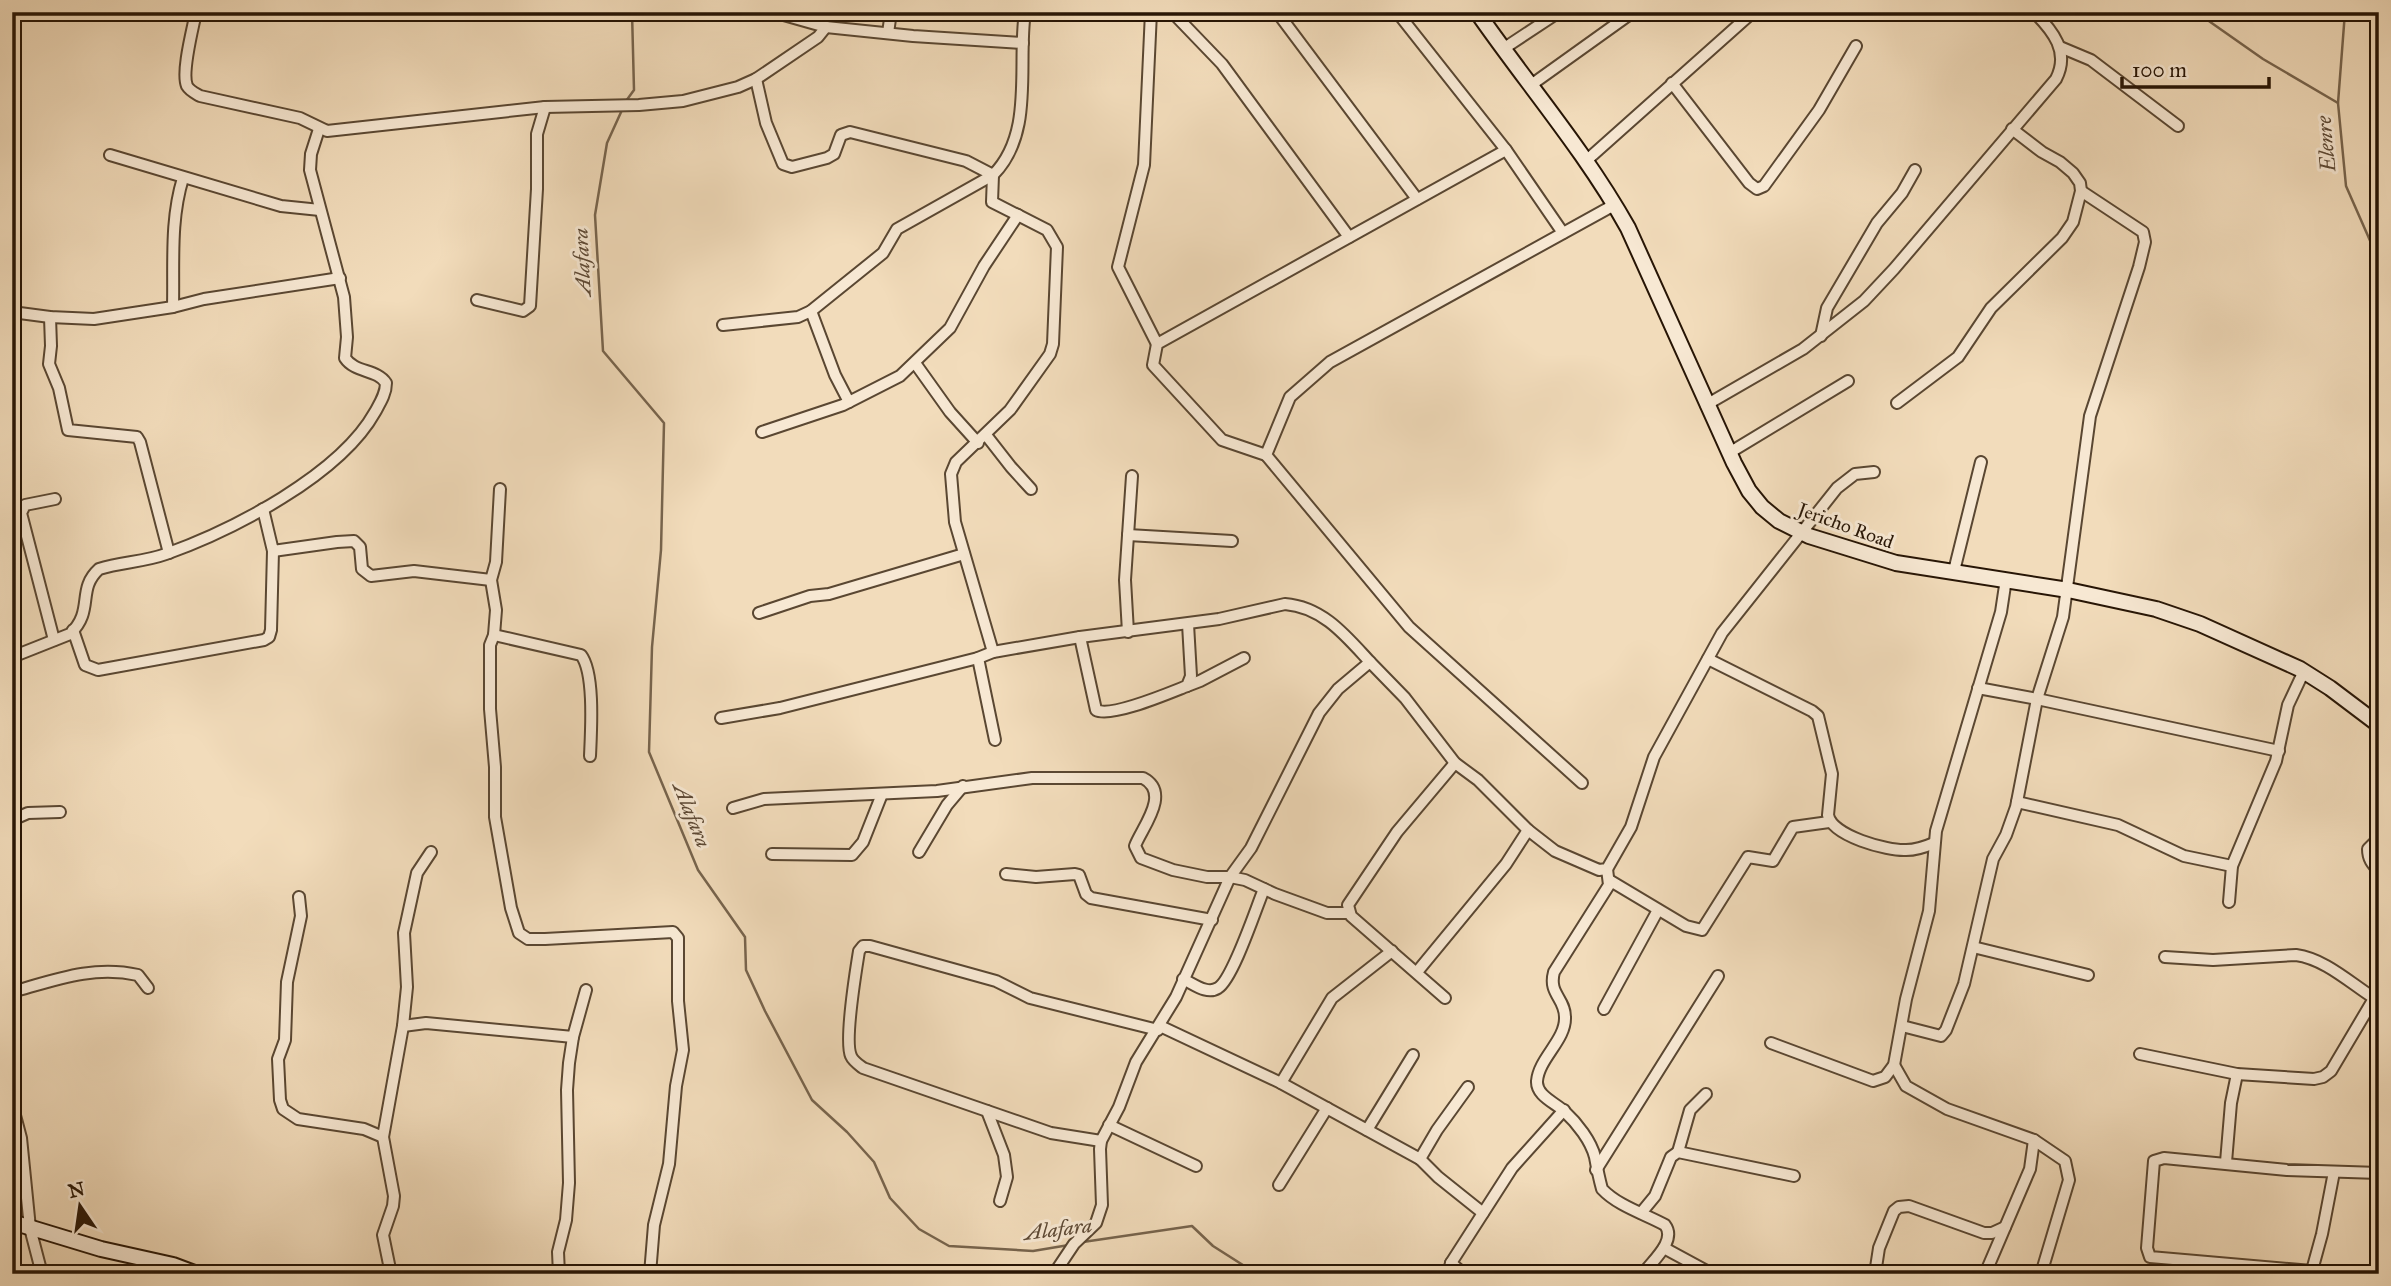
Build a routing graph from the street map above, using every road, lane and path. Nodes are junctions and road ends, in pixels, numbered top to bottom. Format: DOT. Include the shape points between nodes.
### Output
graph roads {
  1 [pos="197,12"];
  2 [pos="773,12"];
  3 [pos="891,12"];
  4 [pos="1026,12"];
  5 [pos="1151,12"];
  6 [pos="1172,12"];
  7 [pos="1277,12"];
  8 [pos="1397,12"];
  9 [pos="1477,12"];
  10 [pos="1559,12"];
  11 [pos="1633,12"];
  12 [pos="1753,12"];
  13 [pos="2034,12"];
  14 [pos="826,27"];
  15 [pos="888,33"];
  16 [pos="1023,43"];
  17 [pos="1856,46"];
  18 [pos="2060,47"];
  19 [pos="1503,50"];
  20 [pos="757,79"];
  21 [pos="1672,83"];
  22 [pos="1531,85"];
  23 [pos="545,107"];
  24 [pos="2178,126"];
  25 [pos="319,129"];
  26 [pos="2012,129"];
  27 [pos="1506,150"];
  28 [pos="110,155"];
  29 [pos="1587,160"];
  30 [pos="1915,170"];
  31 [pos="993,175"];
  32 [pos="183,178"];
  33 [pos="2081,191"];
  34 [pos="1417,199"];
  35 [pos="1615,205"];
  36 [pos="320,210"];
  37 [pos="1018,215"];
  38 [pos="1563,233"];
  39 [pos="1349,237"];
  40 [pos="340,278"];
  41 [pos="477,300"];
  42 [pos="173,307"];
  43 [pos="811,311"];
  44 [pos="12,312"];
  45 [pos="51,317"];
  46 [pos="723,325"];
  47 [pos="1821,337"];
  48 [pos="1157,344"];
  49 [pos="915,363"];
  50 [pos="1848,381"];
  51 [pos="849,402"];
  52 [pos="1897,403"];
  53 [pos="1706,405"];
  54 [pos="762,432"];
  55 [pos="982,439"];
  56 [pos="1730,453"];
  57 [pos="1266,455"];
  58 [pos="1981,462"];
  59 [pos="1874,472"];
  60 [pos="1132,476"];
  61 [pos="500,489"];
  62 [pos="1031,489"];
  63 [pos="55,499"];
  64 [pos="263,509"];
  65 [pos="1802,532"];
  66 [pos="1128,535"];
  67 [pos="1232,541"];
  68 [pos="274,551"];
  69 [pos="169,554"];
  70 [pos="964,554"];
  71 [pos="1954,571"];
  72 [pos="2006,579"];
  73 [pos="491,580"];
  74 [pos="2068,590"];
  75 [pos="759,613"];
  76 [pos="1188,624"];
  77 [pos="73,631"];
  78 [pos="1128,632"];
  79 [pos="494,635"];
  80 [pos="1080,637"];
  81 [pos="54,640"];
  82 [pos="993,652"];
  83 [pos="12,657"];
  84 [pos="978,658"];
  85 [pos="1244,658"];
  86 [pos="1707,659"];
  87 [pos="1370,662"];
  88 [pos="2304,671"];
  89 [pos="1186,686"];
  90 [pos="1978,688"];
  91 [pos="2037,699"];
  92 [pos="721,718"];
  93 [pos="2379,725"];
  94 [pos="995,740"];
  95 [pos="2278,751"];
  96 [pos="590,756"];
  97 [pos="1455,763"];
  98 [pos="1582,783"];
  99 [pos="963,786"];
  100 [pos="882,794"];
  101 [pos="2017,802"];
  102 [pos="733,808"];
  103 [pos="60,812"];
  104 [pos="12,820"];
  105 [pos="1829,822"];
  106 [pos="1528,830"];
  107 [pos="2379,838"];
  108 [pos="1934,843"];
  109 [pos="431,852"];
  110 [pos="919,852"];
  111 [pos="772,854"];
  112 [pos="2232,866"];
  113 [pos="2379,871"];
  114 [pos="1006,874"];
  115 [pos="1608,874"];
  116 [pos="1230,877"];
  117 [pos="1264,889"];
  118 [pos="299,897"];
  119 [pos="2230,902"];
  120 [pos="1658,910"];
  121 [pos="1349,912"];
  122 [pos="1212,920"];
  123 [pos="1973,947"];
  124 [pos="1392,951"];
  125 [pos="2165,957"];
  126 [pos="1417,972"];
  127 [pos="2088,975"];
  128 [pos="1718,976"];
  129 [pos="1183,979"];
  130 [pos="148,988"];
  131 [pos="586,990"];
  132 [pos="12,992"];
  133 [pos="2376,994"];
  134 [pos="1445,998"];
  135 [pos="1604,1009"];
  136 [pos="403,1026"];
  137 [pos="1902,1026"];
  138 [pos="1158,1028"];
  139 [pos="573,1037"];
  140 [pos="1771,1043"];
  141 [pos="2140,1054"];
  142 [pos="1413,1055"];
  143 [pos="1894,1065"];
  144 [pos="2237,1074"];
  145 [pos="1281,1083"];
  146 [pos="1468,1087"];
  147 [pos="1706,1094"];
  148 [pos="12,1104"];
  149 [pos="1326,1108"];
  150 [pos="1564,1110"];
  151 [pos="987,1111"];
  152 [pos="1109,1125"];
  153 [pos="1367,1130"];
  154 [pos="383,1137"];
  155 [pos="2034,1140"];
  156 [pos="1101,1141"];
  157 [pos="1678,1152"];
  158 [pos="1420,1158"];
  159 [pos="2226,1162"];
  160 [pos="1196,1166"];
  161 [pos="1596,1170"];
  162 [pos="2334,1172"];
  163 [pos="2379,1173"];
  164 [pos="1794,1176"];
  165 [pos="1279,1185"];
  166 [pos="1000,1201"];
  167 [pos="1483,1213"];
  168 [pos="1642,1213"];
  169 [pos="12,1222"];
  170 [pos="2005,1227"];
  171 [pos="30,1228"];
  172 [pos="1664,1248"];
  173 [pos="1450,1268"];
  174 [pos="2311,1273"];
  175 [pos="43,1274"];
  176 [pos="197,1274"];
  177 [pos="391,1274"];
  178 [pos="559,1274"];
  179 [pos="650,1274"];
  180 [pos="1054,1274"];
  181 [pos="1464,1274"];
  182 [pos="1643,1274"];
  183 [pos="1712,1274"];
  184 [pos="1875,1274"];
  185 [pos="1985,1274"];
  186 [pos="2041,1274"];
  1 -- 25 [label="street" via="186,68 191,91 300,118"];
  2 -- 14 [label="street"];
  3 -- 15 [label="street"];
  4 -- 16 [label="street"];
  5 -- 48 [label="street" via="1144,165 1118,267"];
  6 -- 39 [label="street" via="1222,64"];
  7 -- 34 [label="street"];
  8 -- 27 [label="street"];
  9 -- 19 [label="street, Jericho Road"];
  10 -- 19 [label="street"];
  11 -- 22 [label="street"];
  12 -- 21 [label="street"];
  13 -- 18 [label="street"];
  14 -- 15 [label="street"];
  14 -- 20 [label="street"];
  15 -- 16 [label="street"];
  16 -- 31 [label="street" via="1024,81 1016,130 1003,164"];
  17 -- 21 [label="street" via="1819,110 1764,186 1757,189"];
  18 -- 24 [label="street" via="2091,60"];
  18 -- 26 [label="street" via="2056,79"];
  19 -- 22 [label="street, Jericho Road"];
  20 -- 23 [label="street" via="682,101"];
  20 -- 31 [label="street" via="766,123 786,166 827,158 837,149 841,135 850,132 966,161"];
  21 -- 29 [label="street"];
  22 -- 29 [label="street, Jericho Road"];
  23 -- 25 [label="street"];
  23 -- 41 [label="street" via="537,134 530,306 523,311"];
  25 -- 36 [label="street" via="310,170"];
  26 -- 33 [label="street" via="2073,173"];
  26 -- 47 [label="street" via="1894,269"];
  27 -- 34 [label="street"];
  27 -- 38 [label="street"];
  28 -- 32 [label="street"];
  29 -- 35 [label="street, Jericho Road"];
  30 -- 47 [label="street" via="1877,223 1827,308"];
  31 -- 37 [label="street" via="992,202"];
  31 -- 43 [label="street" via="897,229 883,253"];
  32 -- 36 [label="street" via="281,206"];
  32 -- 42 [label="street" via="176,200"];
  33 -- 52 [label="street" via="2073,222 2062,238 1991,308 1958,357"];
  33 -- 74 [label="street" via="2143,232 2145,242 2090,416"];
  34 -- 39 [label="street"];
  35 -- 38 [label="street"];
  35 -- 53 [label="street, Jericho Road"];
  36 -- 40 [label="street"];
  37 -- 49 [label="street" via="950,328"];
  37 -- 55 [label="street" via="1048,230 1057,247 1053,344 1010,410"];
  38 -- 57 [label="street" via="1330,362 1290,397"];
  39 -- 48 [label="street"];
  40 -- 42 [label="street"];
  40 -- 64 [label="street" via="345,358 354,367 383,378 386,389 354,441"];
  42 -- 45 [label="street" via="94,319"];
  43 -- 46 [label="street" via="798,317"];
  43 -- 51 [label="street"];
  44 -- 45 [label="street"];
  45 -- 69 [label="street" via="49,364 68,430 137,437"];
  47 -- 53 [label="street"];
  48 -- 57 [label="street" via="1153,365 1222,440"];
  49 -- 51 [label="street" via="900,376"];
  49 -- 55 [label="street" via="950,412"];
  50 -- 56 [label="street"];
  51 -- 54 [label="street"];
  53 -- 56 [label="street, Jericho Road"];
  55 -- 62 [label="street"];
  55 -- 70 [label="street" via="951,474 955,522"];
  56 -- 65 [label="street, Jericho Road" via="1762,507"];
  57 -- 98 [label="street" via="1409,627"];
  58 -- 71 [label="street"];
  59 -- 65 [label="street" via="1855,474 1837,488"];
  60 -- 66 [label="street"];
  61 -- 73 [label="street"];
  63 -- 81 [label="street" via="25,505 21,513"];
  64 -- 68 [label="street"];
  64 -- 69 [label="street"];
  65 -- 71 [label="street, Jericho Road" via="1896,563"];
  65 -- 86 [label="street" via="1722,633"];
  66 -- 67 [label="street"];
  66 -- 78 [label="street"];
  68 -- 73 [label="street" via="355,541 362,569 371,576 414,571"];
  68 -- 77 [label="street" via="271,630 264,640 98,670 85,665"];
  69 -- 77 [label="street" via="99,569 87,584 85,611"];
  70 -- 75 [label="street"];
  70 -- 82 [label="street"];
  71 -- 72 [label="street, Jericho Road"];
  72 -- 74 [label="street, Jericho Road"];
  72 -- 90 [label="street"];
  73 -- 79 [label="street"];
  74 -- 88 [label="street, Jericho Road" via="2156,609 2200,624"];
  74 -- 91 [label="street"];
  76 -- 78 [label="street"];
  76 -- 87 [label="street" via="1294,604 1326,618"];
  76 -- 89 [label="street" via="1191,676"];
  77 -- 81 [label="street"];
  78 -- 80 [label="street"];
  79 -- 96 [label="street" via="581,655 590,694"];
  79 -- 179 [label="street" via="490,709 495,817 519,933 528,939 545,939 673,932 678,938 683,1050"];
  80 -- 82 [label="street"];
  80 -- 89 [label="street" via="1099,713 1150,701"];
  81 -- 83 [label="street"];
  82 -- 84 [label="street"];
  84 -- 92 [label="street"];
  84 -- 94 [label="street"];
  85 -- 89 [label="street"];
  86 -- 105 [label="street" via="1818,716 1832,774"];
  86 -- 115 [label="street" via="1654,757 1631,827"];
  87 -- 97 [label="street" via="1405,698"];
  87 -- 116 [label="street" via="1338,689 1320,713 1251,848"];
  88 -- 93 [label="street, Jericho Road"];
  88 -- 95 [label="street" via="2288,705"];
  90 -- 91 [label="street"];
  90 -- 108 [label="street"];
  91 -- 95 [label="street"];
  91 -- 101 [label="street"];
  95 -- 112 [label="street"];
  97 -- 106 [label="street"];
  97 -- 121 [label="street" via="1397,832 1348,905"];
  99 -- 100 [label="street"];
  99 -- 110 [label="street"];
  99 -- 116 [label="street" via="1032,778 1143,778 1153,787 1154,802 1149,822 1136,842 1137,853 1173,870"];
  100 -- 102 [label="street" via="764,799"];
  100 -- 111 [label="street" via="863,842 852,855"];
  101 -- 112 [label="street" via="2118,825 2184,856"];
  101 -- 123 [label="street" via="1993,859"];
  103 -- 104 [label="street" via="28,813"];
  105 -- 108 [label="street" via="1892,850 1920,849"];
  105 -- 120 [label="street" via="1795,826 1773,862 1748,857 1702,930"];
  106 -- 115 [label="street" via="1556,851"];
  106 -- 126 [label="street" via="1506,864"];
  107 -- 113 [label="street" via="2368,854"];
  108 -- 137 [label="street" via="1929,911"];
  109 -- 136 [label="street" via="417,873 404,933 407,987"];
  112 -- 119 [label="street"];
  114 -- 122 [label="street" via="1075,874 1091,898"];
  115 -- 120 [label="street"];
  115 -- 150 [label="street" via="1609,885 1552,980 1566,1016 1537,1087"];
  116 -- 117 [label="street"];
  116 -- 122 [label="street"];
  117 -- 121 [label="street" via="1327,913"];
  117 -- 129 [label="street" via="1230,974 1218,988 1205,990"];
  118 -- 154 [label="street" via="301,916 287,982 285,1040 278,1059 279,1100 283,1109 298,1119 365,1129"];
  120 -- 135 [label="street"];
  121 -- 124 [label="street"];
  122 -- 129 [label="street"];
  123 -- 127 [label="street"];
  123 -- 137 [label="street" via="1964,984 1941,1036"];
  124 -- 126 [label="street"];
  124 -- 145 [label="street" via="1332,998"];
  125 -- 133 [label="street" via="2308,957"];
  126 -- 134 [label="street"];
  128 -- 161 [label="street"];
  129 -- 138 [label="street"];
  130 -- 132 [label="street" via="138,975 93,971"];
  131 -- 139 [label="street"];
  133 -- 144 [label="street" via="2331,1071 2323,1077"];
  136 -- 139 [label="street" via="426,1023"];
  136 -- 154 [label="street"];
  137 -- 143 [label="street"];
  138 -- 145 [label="street"];
  138 -- 151 [label="street" via="1030,998 996,981 861,947 850,1012 851,1056 863,1068"];
  138 -- 152 [label="street" via="1140,1052"];
  139 -- 178 [label="street" via="567,1090 569,1183"];
  140 -- 143 [label="street" via="1873,1081 1885,1077"];
  141 -- 144 [label="street"];
  142 -- 153 [label="street"];
  143 -- 155 [label="street" via="1906,1086 1937,1103"];
  144 -- 159 [label="street"];
  145 -- 149 [label="street"];
  146 -- 158 [label="street"];
  147 -- 157 [label="street" via="1690,1110"];
  148 -- 171 [label="street" via="21,1138"];
  149 -- 153 [label="street"];
  149 -- 165 [label="street"];
  150 -- 161 [label="street" via="1591,1147"];
  150 -- 167 [label="street" via="1512,1168"];
  151 -- 156 [label="street" via="1051,1133"];
  151 -- 166 [label="street" via="1004,1155 1007,1177"];
  152 -- 156 [label="street"];
  152 -- 160 [label="street"];
  153 -- 158 [label="street"];
  154 -- 177 [label="street" via="394,1196 383,1236"];
  155 -- 170 [label="street" via="2030,1169"];
  155 -- 186 [label="street" via="2065,1161 2069,1180"];
  156 -- 180 [label="street" via="1100,1214"];
  157 -- 164 [label="street"];
  157 -- 168 [label="street"];
  158 -- 167 [label="street"];
  159 -- 162 [label="street"];
  159 -- 174 [label="street" via="2164,1157 2154,1161 2150,1257"];
  161 -- 168 [label="street" via="1606,1193"];
  162 -- 163 [label="street"];
  162 -- 174 [label="street"];
  167 -- 173 [label="street"];
  168 -- 172 [label="street" via="1669,1230"];
  169 -- 171 [label="street"];
  170 -- 184 [label="street" via="1984,1233 1909,1206 1899,1207 1879,1248"];
  170 -- 185 [label="street"];
  171 -- 175 [label="street"];
  171 -- 176 [label="street"];
  172 -- 182 [label="street"];
  172 -- 183 [label="street"];
  173 -- 181 [label="street"];
}
